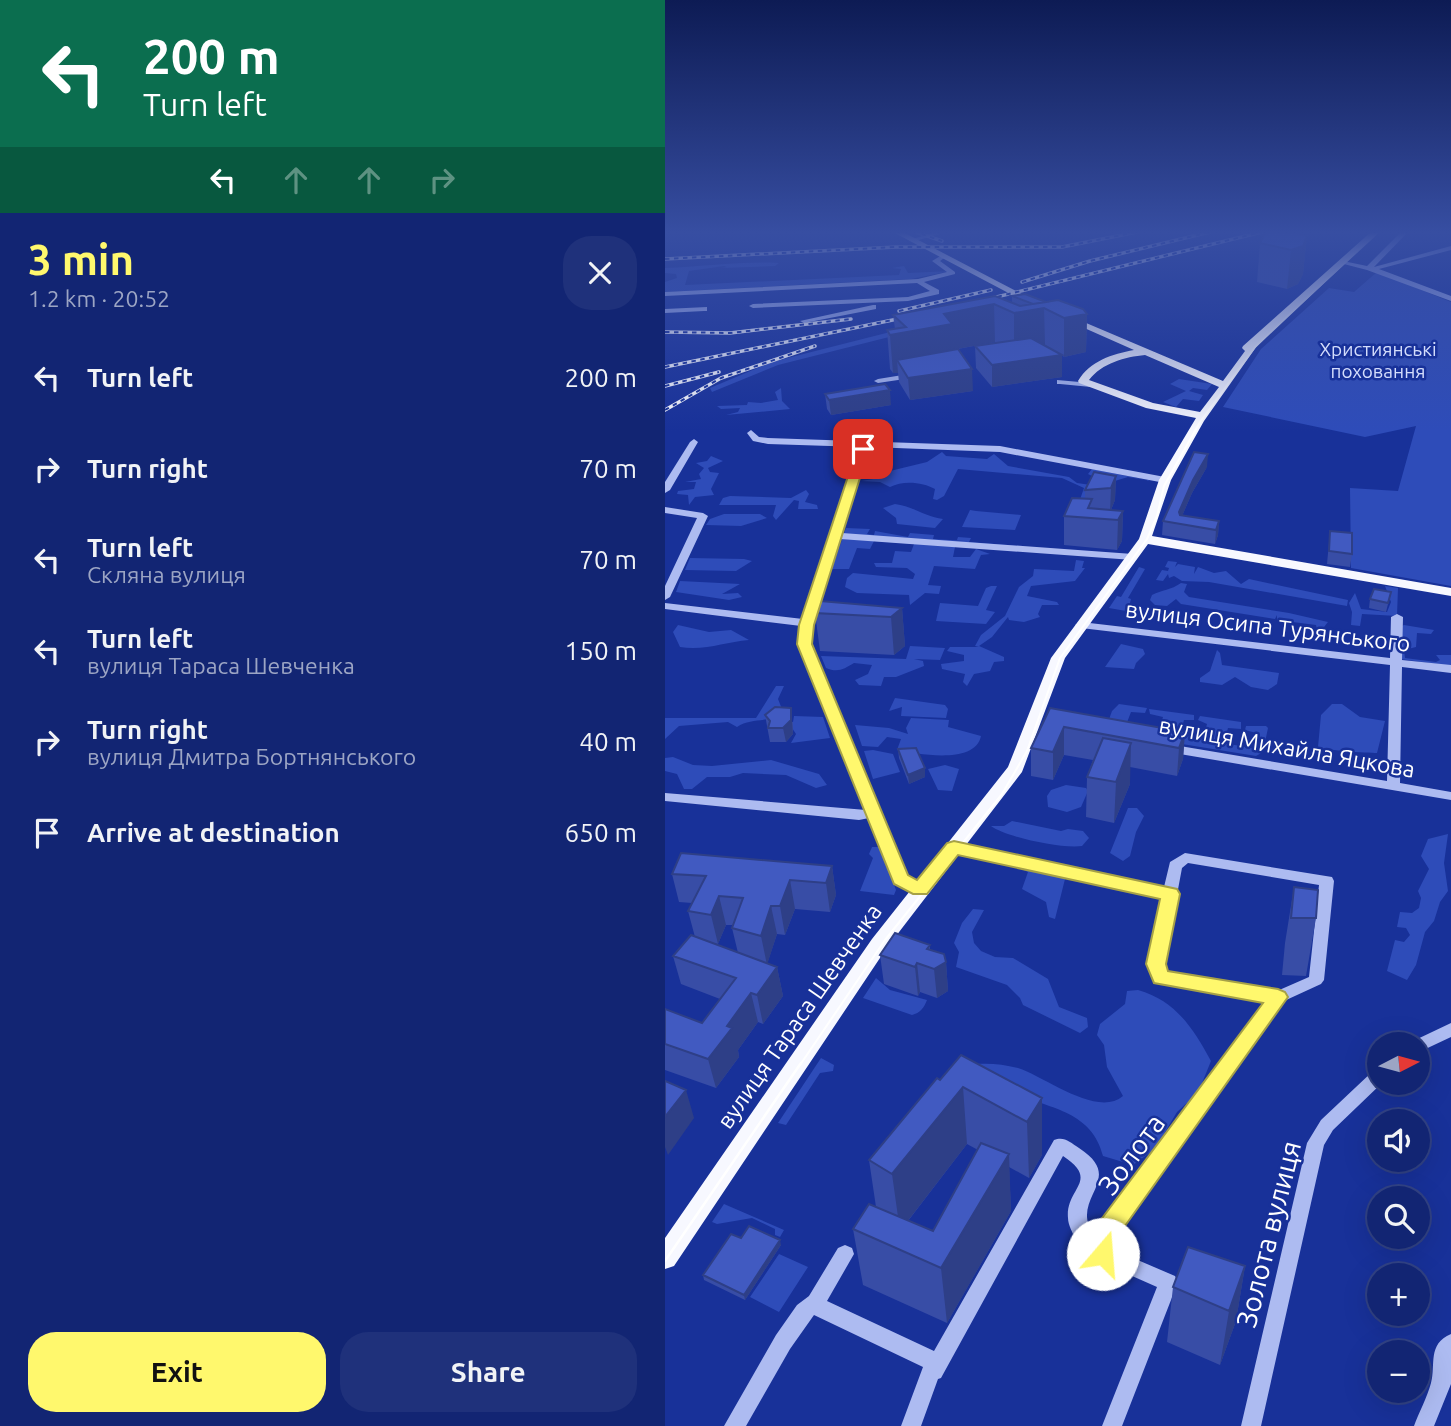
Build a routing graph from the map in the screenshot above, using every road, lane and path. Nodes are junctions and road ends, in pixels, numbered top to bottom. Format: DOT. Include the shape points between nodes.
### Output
graph roads {
  1 [pos="914,298"];
  2 [pos="1024,298"];
  3 [pos="1305,298"];
  4 [pos="908,299"];
  5 [pos="753,306"];
  6 [pos="704,309"];
  7 [pos="665,311"];
  8 [pos="804,321"];
  9 [pos="1255,344"];
  10 [pos="1131,348"];
  11 [pos="1087,372"];
  12 [pos="925,373"];
  13 [pos="1203,374"];
  14 [pos="878,380"];
  15 [pos="1224,385"];
  16 [pos="1091,386"];
  17 [pos="1203,416"];
  18 [pos="751,433"];
  19 [pos="694,442"];
  20 [pos="866,446"];
  21 [pos="1165,480"];
  22 [pos="665,491"];
  23 [pos="665,510"];
  24 [pos="837,536"];
  25 [pos="1145,539"];
  26 [pos="1133,558"];
  27 [pos="1451,592"];
  28 [pos="665,597"];
  29 [pos="665,606"];
  30 [pos="1397,617"];
  31 [pos="808,623"];
  32 [pos="1080,625"];
  33 [pos="1395,662"];
  34 [pos="1451,669"];
  35 [pos="1154,746"];
  36 [pos="1393,787"];
  37 [pos="1451,796"];
  38 [pos="665,797"];
  39 [pos="874,813"];
  40 [pos="954,848"];
  41 [pos="920,890"];
  42 [pos="1170,894"];
  43 [pos="1278,997"];
  44 [pos="1451,1029"];
  45 [pos="1430,1040"];
  46 [pos="1367,1088"];
  47 [pos="1060,1145"];
  48 [pos="1103,1237"];
  49 [pos="845,1254"];
  50 [pos="665,1258"];
  51 [pos="815,1304"];
  52 [pos="1451,1344"];
  53 [pos="934,1371"];
  54 [pos="1254,1425"];
  55 [pos="734,1426"];
  56 [pos="911,1426"];
  57 [pos="1112,1426"];
  58 [pos="1424,1426"];
  1 -- 4 [label="street"];
  2 -- 10 [label="main road"];
  3 -- 9 [label="main road, вулиця Тараса Шевченка"];
  4 -- 5 [label="street"];
  4 -- 8 [label="street"];
  6 -- 7 [label="street"];
  9 -- 13 [label="main road, вулиця Тараса Шевченка" via="1239,353 1222,373"];
  9 -- 15 [label="main road, вулиця Тараса Шевченка"];
  10 -- 11 [label="main road"];
  10 -- 13 [label="main road"];
  11 -- 16 [label="main road" via="1083,381"];
  11 -- 16 [label="street" via="1060,382"];
  12 -- 14 [label="street"];
  13 -- 15 [label="main road"];
  15 -- 17 [label="main road, вулиця Тараса Шевченка"];
  16 -- 17 [label="main road" via="1150,406"];
  17 -- 21 [label="main road, вулиця Тараса Шевченка"];
  18 -- 20 [label="street" via="768,441"];
  19 -- 22 [label="street"];
  20 -- 21 [label="street" via="1000,449"];
  20 -- 24 [label="street"];
  21 -- 25 [label="main road, вулиця Тараса Шевченка"];
  23 -- 28 [label="street" via="702,516"];
  24 -- 26 [label="street"];
  24 -- 31 [label="street"];
  25 -- 26 [label="main road, вулиця Тараса Шевченка"];
  25 -- 27 [label="main road"];
  26 -- 32 [label="main road, вулиця Тараса Шевченка"];
  29 -- 31 [label="street"];
  30 -- 33 [label="street"];
  31 -- 39 [label="street" via="805,644"];
  32 -- 33 [label="street, вулиця Осипа Турянського"];
  32 -- 40 [label="main road, вулиця Тараса Шевченка" via="1055,664 1040,727 992,803"];
  33 -- 34 [label="street, вулиця Осипа Турянського"];
  33 -- 36 [label="street"];
  35 -- 36 [label="street, вулиця Михайла Яцкова"];
  36 -- 37 [label="street, вулиця Михайла Яцкова"];
  38 -- 39 [label="street"];
  39 -- 41 [label="street" via="901,880"];
  40 -- 41 [label="main road, вулиця Тараса Шевченка"];
  40 -- 42 [label="street"];
  41 -- 50 [label="main road, вулиця Тараса Шевченка"];
  42 -- 43 [label="street" via="1156,964 1161,977"];
  42 -- 43 [label="street" via="1175,866 1185,858 1327,881 1316,980"];
  43 -- 48 [label="street, Золота"];
  44 -- 45 [label="street"];
  46 -- 54 [label="street, Золота вулиця" via="1316,1143"];
  47 -- 48 [label="street, Золота" via="1084,1158 1089,1167 1091,1179 1077,1225 1082,1233"];
  47 -- 53 [label="street"];
  48 -- 57 [label="street" via="1103,1254 1168,1282"];
  49 -- 51 [label="street"];
  51 -- 53 [label="street" via="930,1360"];
  51 -- 55 [label="street" via="806,1308"];
  52 -- 58 [label="street" via="1442,1358 1442,1381"];
  53 -- 56 [label="street"];
}
